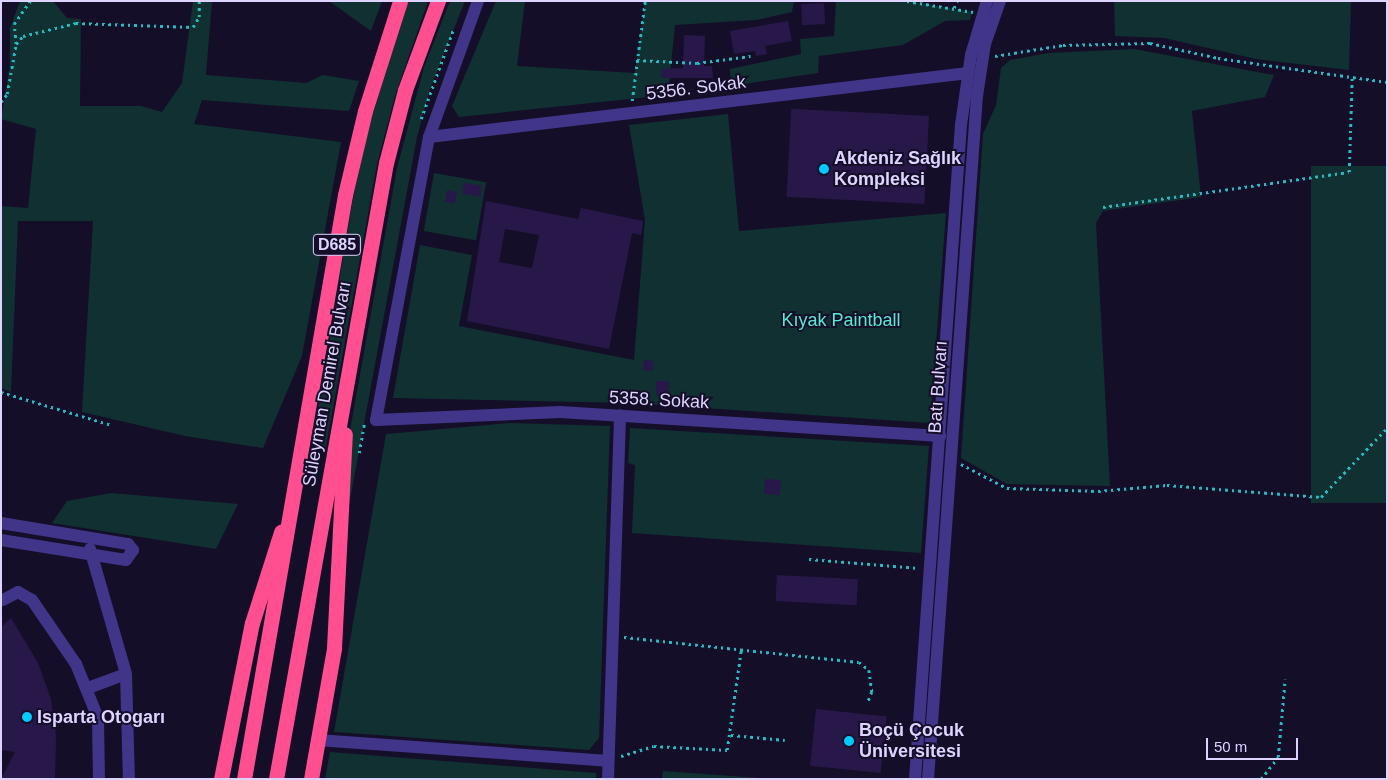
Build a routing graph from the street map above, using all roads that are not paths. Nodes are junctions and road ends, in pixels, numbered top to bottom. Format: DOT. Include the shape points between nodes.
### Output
graph roads {
  1 [pos="400,1"];
  2 [pos="438,1"];
  3 [pos="478,1"];
  4 [pos="986,1"];
  5 [pos="1000,1"];
  6 [pos="968,73"];
  7 [pos="429,137"];
  8 [pos="349,368"];
  9 [pos="620,415"];
  10 [pos="940,436"];
  11 [pos="294,493"];
  12 [pos="1,523"];
  13 [pos="87,537"];
  14 [pos="1,540"];
  15 [pos="92,555"];
  16 [pos="3,600"];
  17 [pos="126,674"];
  18 [pos="88,688"];
  19 [pos="318,740"];
  20 [pos="608,761"];
  21 [pos="99,779"];
  22 [pos="129,779"];
  23 [pos="221,779"];
  24 [pos="244,779"];
  25 [pos="276,779"];
  26 [pos="310,779"];
  27 [pos="608,779"];
  28 [pos="915,779"];
  29 [pos="928,779"];
  1 -- 11 [label="highway, Süleyman Demirel Bulvarı / D685" via="356,144"];
  2 -- 8 [label="highway, Süleyman Demirel Bulvarı / D685" via="395,124"];
  3 -- 7 [label="street"];
  4 -- 6 [label="street, Batı Bulvarı"];
  5 -- 29 [label="street, Batı Bulvarı" via="982,58"];
  6 -- 7 [label="street, 5356. Sokak"];
  6 -- 10 [label="street, Batı Bulvarı"];
  7 -- 9 [label="street, 5358. Sokak" via="376,420 515,412"];
  8 -- 19 [label="highway" via="334,648"];
  8 -- 25 [label="highway, Süleyman Demirel Bulvarı / D685"];
  9 -- 10 [label="street, 5358. Sokak"];
  9 -- 20 [label="street"];
  10 -- 28 [label="street, Batı Bulvarı"];
  11 -- 23 [label="highway" via="252,623"];
  11 -- 24 [label="highway, Süleyman Demirel Bulvarı / D685"];
  12 -- 13 [label="street"];
  13 -- 15 [label="street"];
  13 -- 15 [label="street" via="133,547 129,560"];
  14 -- 15 [label="street"];
  15 -- 17 [label="street"];
  16 -- 18 [label="street" via="18,592 38,605"];
  17 -- 18 [label="street"];
  17 -- 22 [label="street"];
  18 -- 21 [label="street" via="99,729"];
  19 -- 20 [label="street"];
  19 -- 26 [label="highway"];
  20 -- 27 [label="street"];
}
